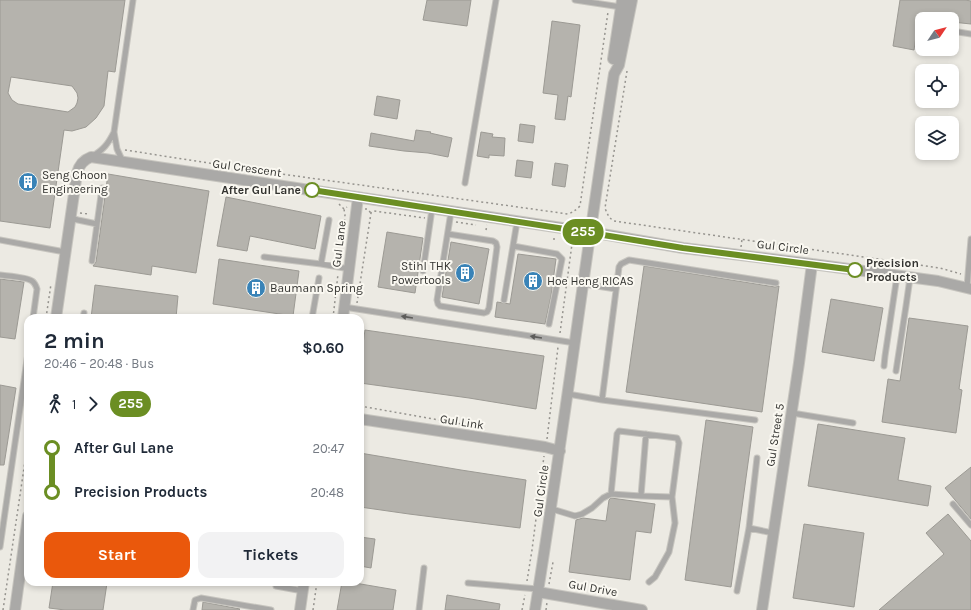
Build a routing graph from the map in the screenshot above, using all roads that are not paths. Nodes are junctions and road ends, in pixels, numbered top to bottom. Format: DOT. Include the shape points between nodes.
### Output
graph roads {
  1 [pos="133,0"];
  2 [pos="496,0"];
  3 [pos="574,0"];
  4 [pos="587,1"];
  5 [pos="626,4"];
  6 [pos="959,32"];
  7 [pos="971,34"];
  8 [pos="114,132"];
  9 [pos="91,157"];
  10 [pos="123,162"];
  11 [pos="465,183"];
  12 [pos="102,188"];
  13 [pos="358,202"];
  14 [pos="432,214"];
  15 [pos="450,217"];
  16 [pos="74,219"];
  17 [pos="329,220"];
  18 [pos="517,222"];
  19 [pos="97,224"];
  20 [pos="591,233"];
  21 [pos="448,234"];
  22 [pos="971,238"];
  23 [pos="0,240"];
  24 [pos="513,246"];
  25 [pos="65,252"];
  26 [pos="264,257"];
  27 [pos="92,261"];
  28 [pos="970,261"];
  29 [pos="321,264"];
  30 [pos="812,264"];
  31 [pos="350,269"];
  32 [pos="423,271"];
  33 [pos="0,275"];
  34 [pos="898,276"];
  35 [pos="319,278"];
  36 [pos="910,278"];
  37 [pos="776,282"];
  38 [pos="584,284"];
  39 [pos="968,284"];
  40 [pos="616,289"];
  41 [pos="504,300"];
  42 [pos="344,308"];
  43 [pos="34,314"];
  44 [pos="57,314"];
  45 [pos="313,314"];
  46 [pos="343,314"];
  47 [pos="550,324"];
  48 [pos="576,343"];
  49 [pos="884,366"];
  50 [pos="896,371"];
  51 [pos="24,381"];
  52 [pos="568,394"];
  53 [pos="602,400"];
  54 [pos="792,413"];
  55 [pos="364,420"];
  56 [pos="755,420"];
  57 [pos="853,423"];
  58 [pos="646,434"];
  59 [pos="560,451"];
  60 [pos="757,458"];
  61 [pos="611,494"];
  62 [pos="640,496"];
  63 [pos="672,497"];
  64 [pos="954,504"];
  65 [pos="552,509"];
  66 [pos="971,525"];
  67 [pos="749,528"];
  68 [pos="773,533"];
  69 [pos="0,548"];
  70 [pos="24,557"];
  71 [pos="424,568"];
  72 [pos="649,582"];
  73 [pos="468,583"];
  74 [pos="276,586"];
  75 [pos="304,586"];
  76 [pos="538,590"];
  77 [pos="737,591"];
  78 [pos="14,610"];
  79 [pos="193,610"];
  80 [pos="271,610"];
  81 [pos="300,610"];
  82 [pos="419,610"];
  83 [pos="535,610"];
  84 [pos="642,610"];
  85 [pos="762,610"];
  1 -- 8 [label="lane"];
  2 -- 11 [label="lane"];
  3 -- 4 [label="lane"];
  4 -- 5 [label="lane" via="609,5"];
  5 -- 20 [label="street, Gul Circle" via="619,65 614,74"];
  6 -- 7 [label="lane"];
  8 -- 9 [label="lane" via="105,147"];
  8 -- 10 [label="lane" via="117,149"];
  9 -- 10 [label="street, Gul Crescent"];
  9 -- 16 [label="street" via="78,168"];
  10 -- 13 [label="street, Gul Crescent"];
  12 -- 19 [label="lane"];
  13 -- 14 [label="street, Gul Crescent"];
  13 -- 31 [label="street, Gul Lane"];
  14 -- 15 [label="street, Gul Crescent"];
  14 -- 32 [label="lane"];
  15 -- 18 [label="street, Gul Crescent"];
  15 -- 21 [label="lane"];
  16 -- 19 [label="lane"];
  16 -- 25 [label="street"];
  17 -- 29 [label="lane"];
  18 -- 20 [label="street, Gul Crescent"];
  18 -- 24 [label="lane"];
  19 -- 27 [label="lane"];
  20 -- 30 [label="street, Gul Circle" via="683,248"];
  20 -- 38 [label="street, Gul Circle"];
  21 -- 21 [label="lane" via="438,304 487,312 496,244 493,241"];
  22 -- 28 [label="lane"];
  23 -- 25 [label="lane"];
  24 -- 41 [label="lane"];
  24 -- 47 [label="lane" via="557,254 562,259"];
  25 -- 44 [label="street"];
  26 -- 29 [label="lane"];
  28 -- 39 [label="lane"];
  29 -- 31 [label="lane"];
  30 -- 34 [label="street, Gul Circle"];
  30 -- 54 [label="street, Gul Street 5"];
  31 -- 42 [label="street, Gul Lane"];
  33 -- 43 [label="lane" via="33,281 37,289"];
  34 -- 36 [label="street, Gul Circle"];
  34 -- 49 [label="lane"];
  35 -- 45 [label="lane"];
  36 -- 39 [label="street, Gul Circle"];
  36 -- 50 [label="lane"];
  37 -- 40 [label="lane" via="629,260 619,267"];
  38 -- 40 [label="lane"];
  38 -- 48 [label="street, Gul Circle"];
  40 -- 53 [label="lane"];
  42 -- 46 [label="street, Gul Lane"];
  48 -- 42 [label="lane, one-way"];
  48 -- 52 [label="street, Gul Circle"];
  51 -- 69 [label="lane"];
  52 -- 53 [label="lane"];
  52 -- 59 [label="street, Gul Circle"];
  53 -- 56 [label="lane"];
  54 -- 57 [label="lane"];
  54 -- 68 [label="street, Gul Street 5"];
  55 -- 59 [label="street, Gul Link"];
  58 -- 61 [label="lane" via="619,431 616,434"];
  58 -- 62 [label="lane"];
  58 -- 63 [label="lane" via="677,438 679,443"];
  59 -- 65 [label="street, Gul Circle"];
  60 -- 67 [label="lane"];
  61 -- 62 [label="lane"];
  61 -- 65 [label="lane" via="592,508 575,516"];
  62 -- 63 [label="lane"];
  63 -- 72 [label="lane" via="675,523 669,552 655,578"];
  64 -- 66 [label="lane"];
  65 -- 76 [label="street, Gul Circle"];
  67 -- 68 [label="lane"];
  67 -- 77 [label="lane"];
  68 -- 85 [label="street, Gul Street 5"];
  70 -- 78 [label="street"];
  71 -- 82 [label="lane"];
  73 -- 76 [label="lane"];
  74 -- 75 [label="lane"];
  75 -- 81 [label="street"];
  76 -- 83 [label="street, Gul Circle"];
  76 -- 84 [label="street, Gul Drive"];
  79 -- 80 [label="lane" via="195,600 201,598"];
}
